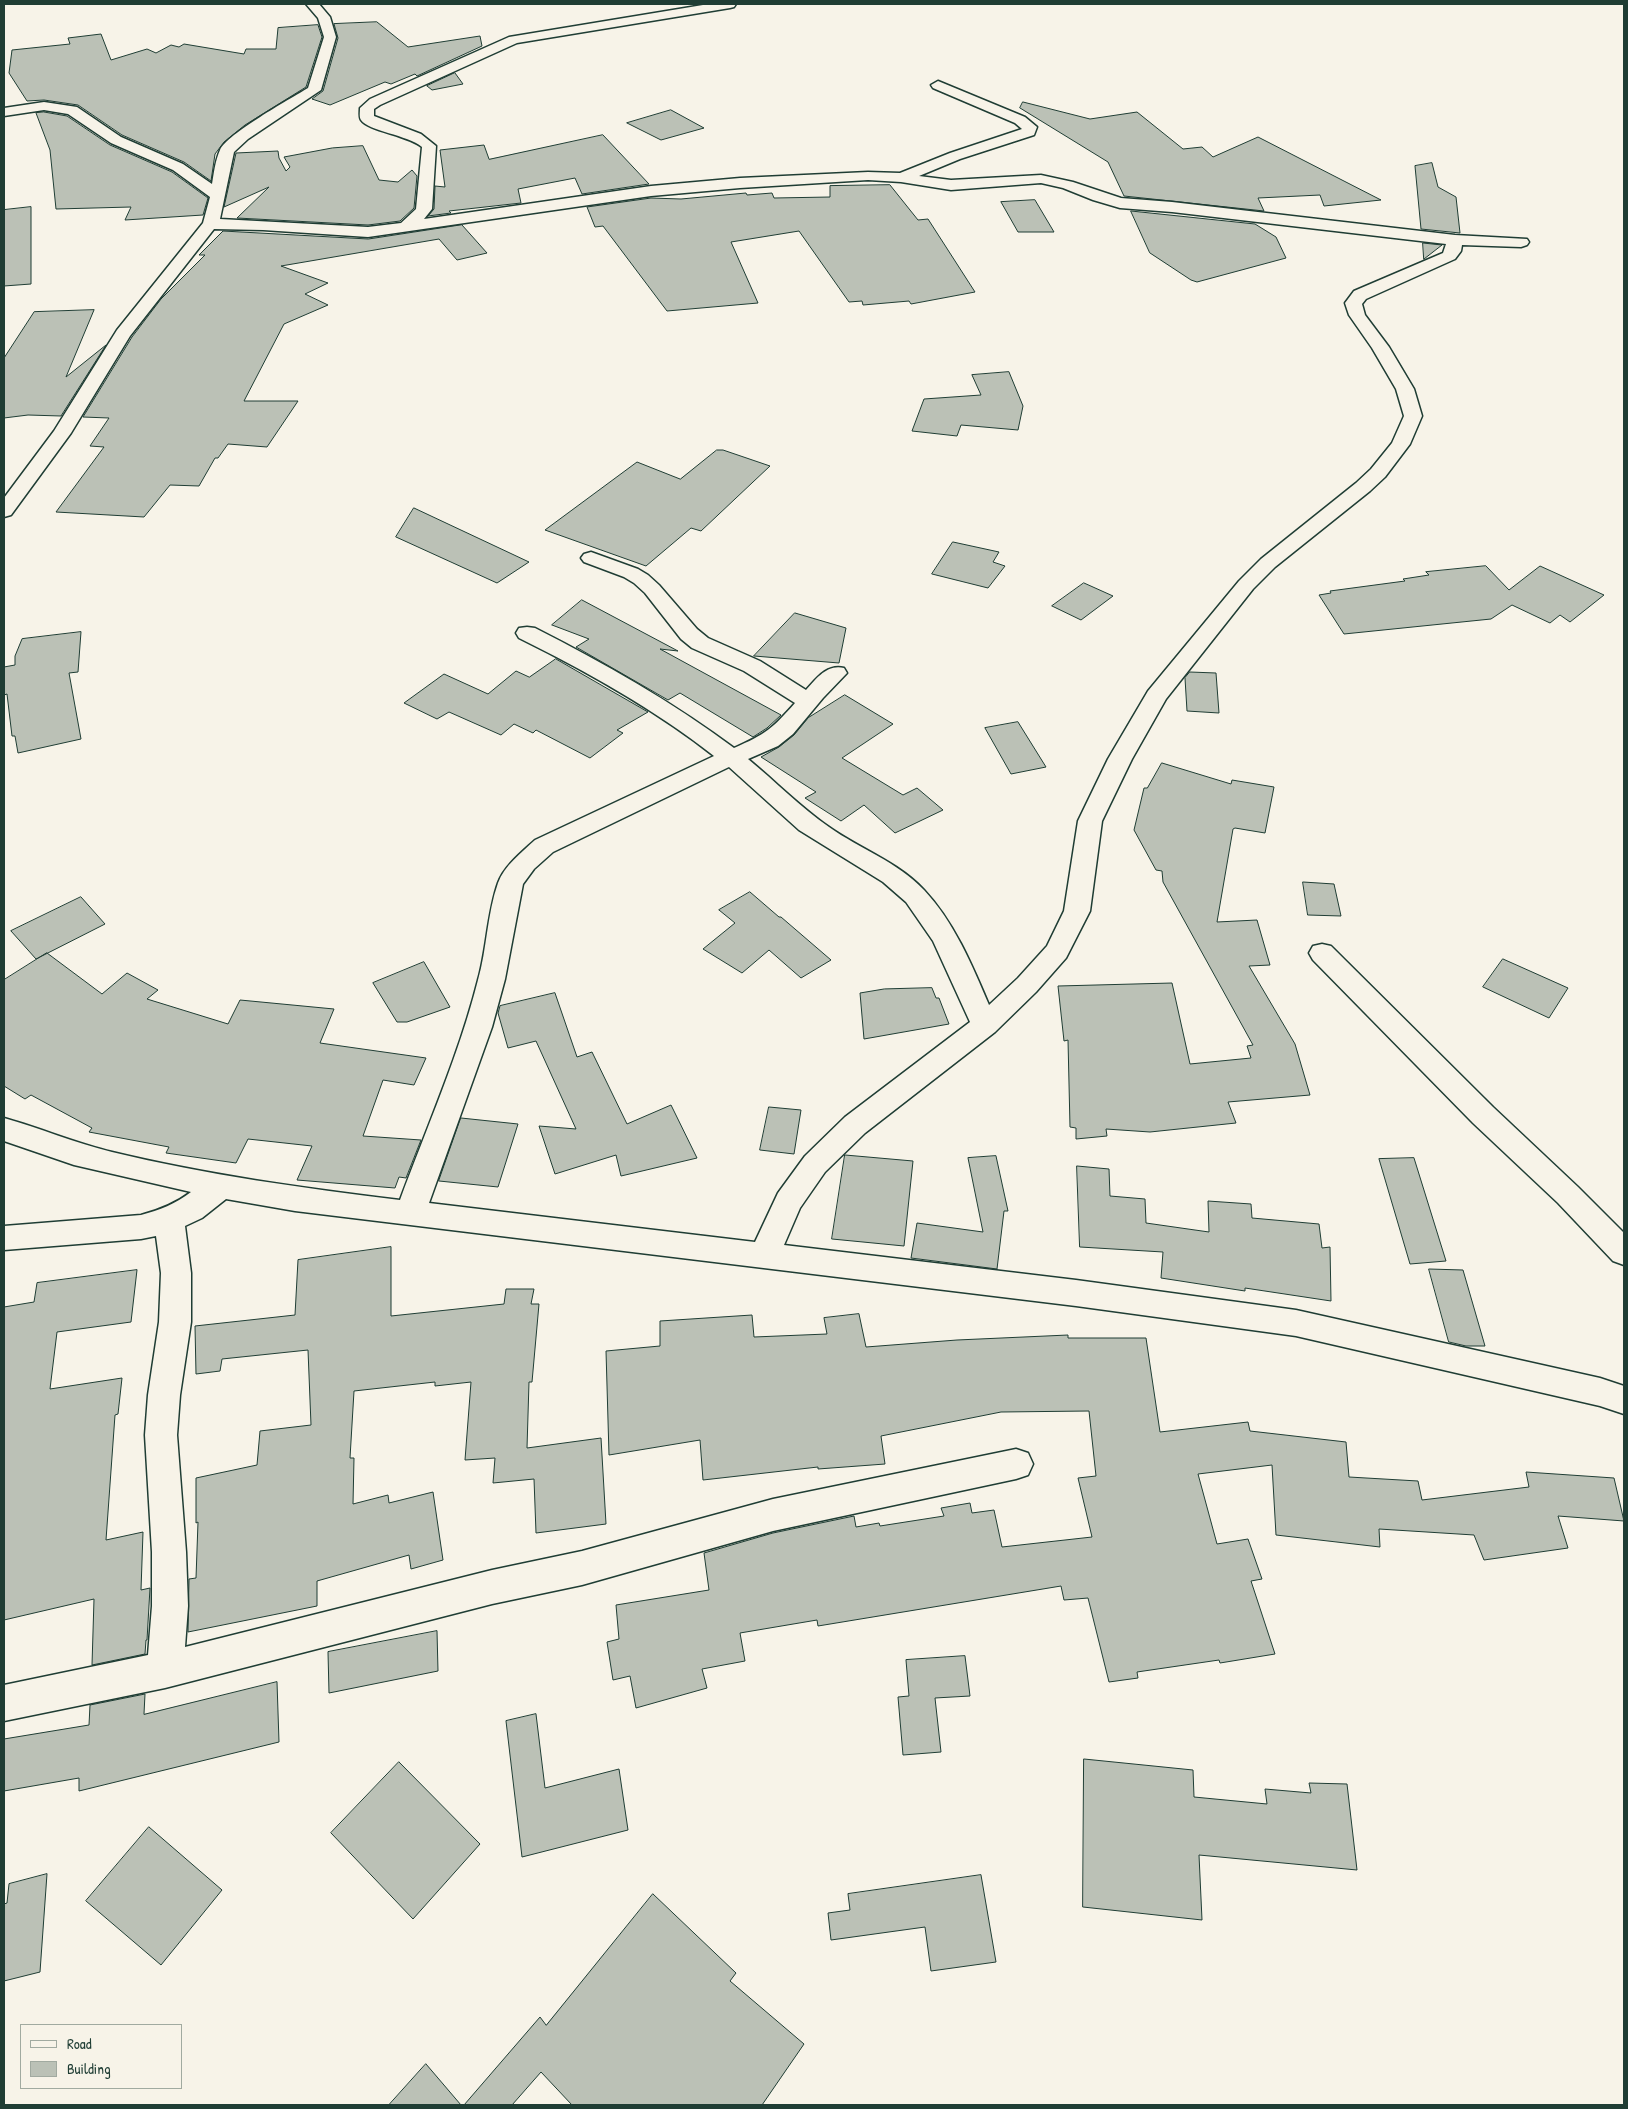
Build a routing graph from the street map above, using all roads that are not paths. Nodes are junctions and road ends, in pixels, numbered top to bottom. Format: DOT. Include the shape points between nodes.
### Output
graph roads {
  1 [pos="312,4"];
  2 [pos="730,4"];
  3 [pos="938,85"];
  4 [pos="4,112"];
  5 [pos="901,178"];
  6 [pos="218,196"];
  7 [pos="210,224"];
  8 [pos="406,226"];
  9 [pos="1455,240"];
  10 [pos="1521,242"];
  11 [pos="4,511"];
  12 [pos="591,558"];
  13 [pos="528,633"];
  14 [pos="836,673"];
  15 [pos="808,701"];
  16 [pos="731,757"];
  17 [pos="1322,953"];
  18 [pos="986,1025"];
  19 [pos="4,1129"];
  20 [pos="221,1186"];
  21 [pos="410,1213"];
  22 [pos="169,1220"];
  23 [pos="4,1238"];
  24 [pos="1624,1252"];
  25 [pos="764,1256"];
  26 [pos="1624,1400"];
  27 [pos="1016,1464"];
  28 [pos="165,1670"];
  29 [pos="4,1703"];
  1 -- 6 [label="street" via="324,17 330,37 314,90 226,150"];
  2 -- 8 [label="street" via="514,40 375,102 367,108 367,118 377,125 415,136 428,146 424,209"];
  3 -- 5 [label="street" via="1020,120 1030,128 1029,132"];
  4 -- 6 [label="street" via="44,106 72,110 116,140 178,167"];
  5 -- 8 [label="street" via="868,176 661,190"];
  5 -- 9 [label="street" via="951,185 1041,179 1120,203"];
  6 -- 7 [label="street"];
  7 -- 8 [label="street" via="368,232"];
  7 -- 11 [label="street" via="123,334 62,433"];
  9 -- 10 [label="street"];
  9 -- 18 [label="street" via="1453,251 1448,256 1360,295 1353,303 1357,315 1405,389 1413,416 1401,444 1364,487 1268,562 1156,696 1090,821 1077,911 1057,951"];
  12 -- 15 [label="street" via="641,580 700,643 752,666"];
  13 -- 16 [label="street" via="629,687"];
  14 -- 15 [label="street"];
  15 -- 16 [label="street" via="770,742"];
  16 -- 18 [label="street" via="808,824 914,895 935,920 953,952"];
  16 -- 21 [label="street" via="544,846 525,863 512,882 492,979"];
  17 -- 24 [label="street"];
  18 -- 25 [label="street" via="855,1124 815,1164 788,1202"];
  19 -- 20 [label="street" via="103,1161"];
  20 -- 21 [label="street" via="294,1199"];
  20 -- 22 [label="street" via="191,1209"];
  21 -- 25 [label="street"];
  22 -- 23 [label="street" via="141,1227"];
  22 -- 28 [label="street" via="176,1273 174,1322 161,1435 170,1606"];
  25 -- 26 [label="street" via="1086,1294 1296,1323"];
  27 -- 28 [label="street" via="773,1515 582,1568 492,1587"];
  28 -- 29 [label="street"];
}
